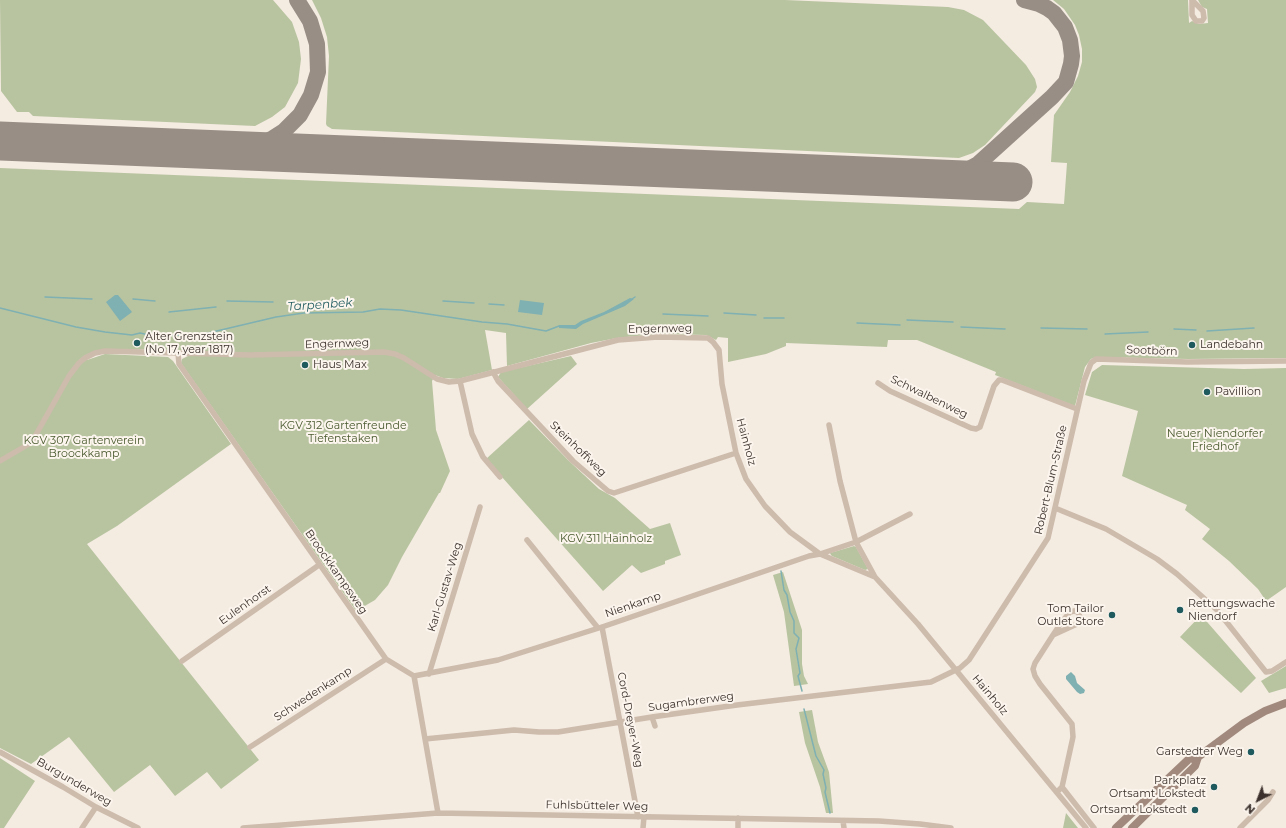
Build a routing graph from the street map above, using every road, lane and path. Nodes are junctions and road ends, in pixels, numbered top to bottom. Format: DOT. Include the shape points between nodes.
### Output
graph roads {
  1 [pos="713,342"];
  2 [pos="178,353"];
  3 [pos="1286,361"];
  4 [pos="1091,363"];
  5 [pos="494,372"];
  6 [pos="460,381"];
  7 [pos="878,383"];
  8 [pos="1077,410"];
  9 [pos="829,425"];
  10 [pos="736,453"];
  11 [pos="0,461"];
  12 [pos="500,477"];
  13 [pos="480,507"];
  14 [pos="1055,508"];
  15 [pos="910,514"];
  16 [pos="527,540"];
  17 [pos="856,542"];
  18 [pos="820,554"];
  19 [pos="319,565"];
  20 [pos="875,578"];
  21 [pos="600,627"];
  22 [pos="1053,635"];
  23 [pos="386,659"];
  24 [pos="182,661"];
  25 [pos="1286,662"];
  26 [pos="956,670"];
  27 [pos="429,674"];
  28 [pos="414,676"];
  29 [pos="1286,703"];
  30 [pos="652,717"];
  31 [pos="620,722"];
  32 [pos="655,726"];
  33 [pos="425,739"];
  34 [pos="250,747"];
  35 [pos="0,752"];
  36 [pos="1198,757"];
  37 [pos="1062,788"];
  38 [pos="1057,792"];
  39 [pos="1273,792"];
  40 [pos="96,807"];
  41 [pos="438,813"];
  42 [pos="638,816"];
  43 [pos="644,817"];
  44 [pos="738,818"];
  45 [pos="843,821"];
  46 [pos="82,828"];
  47 [pos="138,828"];
  48 [pos="243,828"];
  49 [pos="644,828"];
  50 [pos="738,828"];
  51 [pos="844,828"];
  52 [pos="951,828"];
  53 [pos="1086,828"];
  54 [pos="1094,828"];
  55 [pos="1116,828"];
  56 [pos="1132,828"];
  57 [pos="1240,828"];
  1 -- 5 [label="street, Engernweg" via="708,338 658,337 618,340"];
  1 -- 10 [label="street, Hainholz" via="719,350 722,384"];
  2 -- 6 [label="street, Engernweg" via="250,355 384,352 404,358 437,379"];
  2 -- 11 [label="street, Engernweg" via="105,351 86,358 69,376 33,440"];
  2 -- 19 [label="street, Broockkampsweg" via="179,364"];
  3 -- 4 [label="street, Sootbörn" via="1187,362 1096,359"];
  4 -- 8 [label="street, Robert-Blum-Straße" via="1084,379"];
  5 -- 6 [label="street, Engernweg"];
  5 -- 10 [label="street, Steinhoffweg" via="498,381 573,461 608,491 614,493"];
  6 -- 12 [label="street" via="472,434 483,457"];
  7 -- 8 [label="street, Schwalbenweg" via="890,391 976,429 980,427 998,380"];
  8 -- 14 [label="street, Robert-Blum-Straße"];
  9 -- 17 [label="street, Hainholz"];
  10 -- 18 [label="street, Hainholz" via="746,479 765,506 790,532"];
  13 -- 27 [label="street, Karl-Gustav-Weg"];
  14 -- 25 [label="street" via="1106,529 1177,574 1217,610 1266,672"];
  14 -- 26 [label="street, Robert-Blum-Straße" via="1048,538 1040,553 969,660"];
  15 -- 17 [label="street, Nienkamp"];
  16 -- 21 [label="street, Cord-Dreyer-Weg"];
  17 -- 18 [label="street, Nienkamp"];
  17 -- 20 [label="street, Hainholz"];
  18 -- 20 [label="street, Hainholz"];
  18 -- 21 [label="street, Nienkamp"];
  19 -- 23 [label="street, Broockkampsweg"];
  19 -- 24 [label="street, Eulenhorst"];
  20 -- 26 [label="street, Hainholz"];
  21 -- 27 [label="street, Nienkamp" via="498,660"];
  21 -- 31 [label="street, Cord-Dreyer-Weg"];
  22 -- 22 [label="street" via="1070,612 1078,612 1080,621 1077,624"];
  22 -- 37 [label="street" via="1033,669 1040,684 1072,724 1073,736"];
  23 -- 28 [label="street, Broockkampsweg"];
  23 -- 34 [label="street, Schwedenkamp"];
  26 -- 30 [label="street, Sugambrerweg" via="931,682"];
  26 -- 38 [label="street, Hainholz"];
  27 -- 28 [label="street, Nienkamp"];
  28 -- 33 [label="street"];
  29 -- 36 [label="main road" via="1265,711 1237,728"];
  30 -- 31 [label="street, Sugambrerweg"];
  30 -- 32 [label="street"];
  31 -- 33 [label="street, Sugambrerweg" via="558,732 514,730"];
  31 -- 42 [label="street, Cord-Dreyer-Weg"];
  33 -- 41 [label="street"];
  35 -- 40 [label="street, Burgunderweg"];
  36 -- 55 [label="main road" via="1189,760"];
  36 -- 56 [label="main road" via="1195,766"];
  37 -- 38 [label="street"];
  37 -- 54 [label="street"];
  38 -- 53 [label="street, Hainholz"];
  39 -- 57 [label="street"];
  40 -- 46 [label="street"];
  40 -- 47 [label="street, Burgunderweg"];
  41 -- 42 [label="street, Fuhlsbütteler Weg"];
  41 -- 48 [label="street, Fuhlsbütteler Weg"];
  42 -- 43 [label="street, Fuhlsbütteler Weg"];
  43 -- 44 [label="street, Fuhlsbütteler Weg"];
  43 -- 49 [label="street"];
  44 -- 45 [label="street, Fuhlsbütteler Weg"];
  44 -- 50 [label="street"];
  45 -- 51 [label="street"];
  45 -- 52 [label="street, Fuhlsbütteler Weg" via="908,823"];
}
